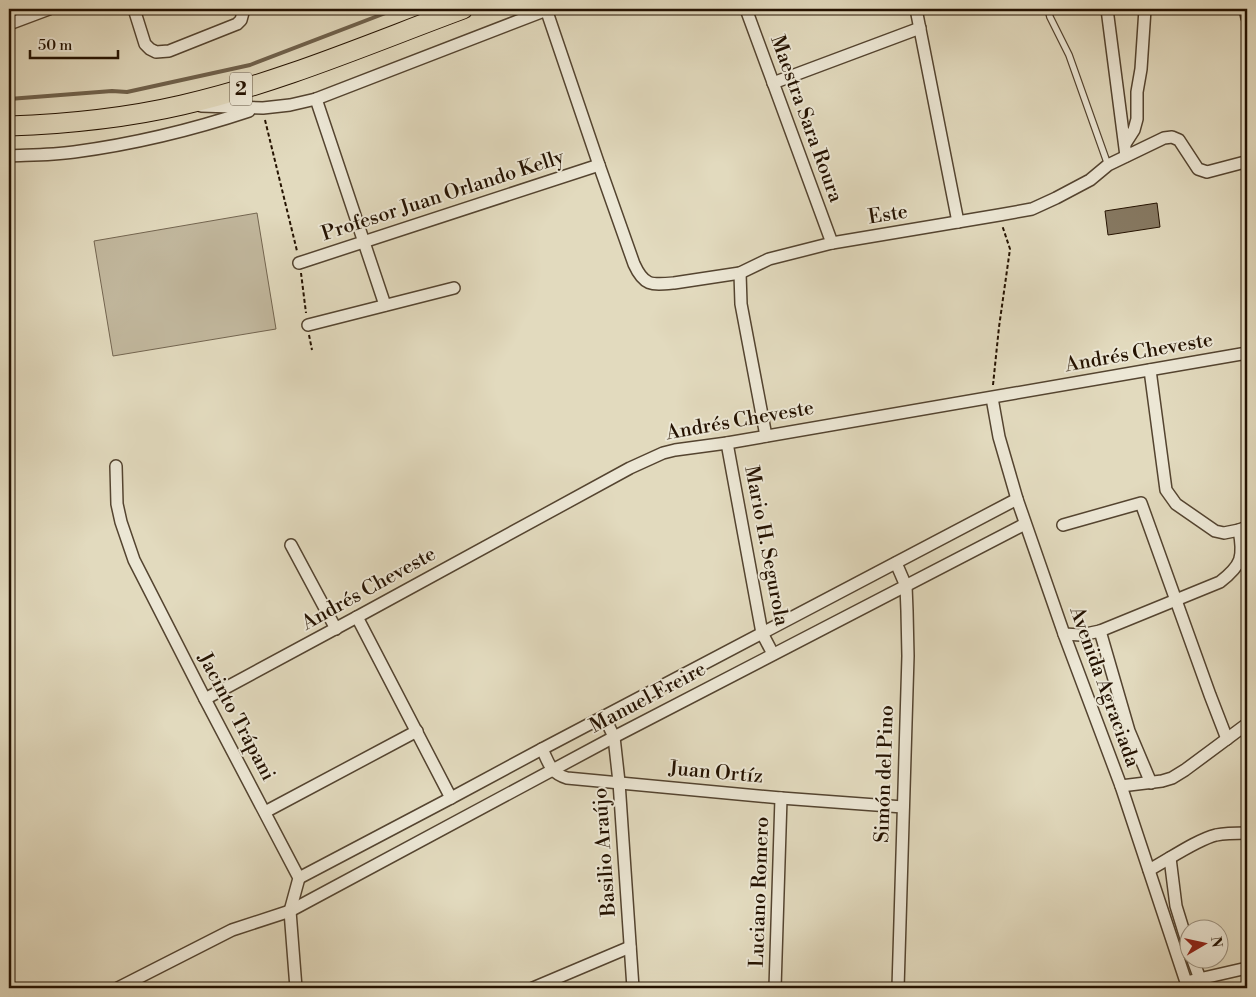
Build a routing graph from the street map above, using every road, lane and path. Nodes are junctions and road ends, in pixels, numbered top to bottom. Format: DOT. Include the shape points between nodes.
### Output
graph roads {
  1 [pos="49,9"];
  2 [pos="134,9"];
  3 [pos="244,9"];
  4 [pos="463,9"];
  5 [pos="547,9"];
  6 [pos="746,9"];
  7 [pos="916,9"];
  8 [pos="1048,9"];
  9 [pos="1107,9"];
  10 [pos="1145,9"];
  11 [pos="1245,9"];
  12 [pos="1247,18"];
  13 [pos="9,24"];
  14 [pos="920,28"];
  15 [pos="773,83"];
  16 [pos="316,99"];
  17 [pos="182,105"];
  18 [pos="260,108"];
  19 [pos="9,126"];
  20 [pos="1125,144"];
  21 [pos="9,156"];
  22 [pos="1126,156"];
  23 [pos="1246,162"];
  24 [pos="599,165"];
  25 [pos="1108,165"];
  26 [pos="999,216"];
  27 [pos="958,222"];
  28 [pos="364,243"];
  29 [pos="832,243"];
  30 [pos="299,263"];
  31 [pos="740,272"];
  32 [pos="454,288"];
  33 [pos="385,305"];
  34 [pos="308,325"];
  35 [pos="312,350"];
  36 [pos="1247,353"];
  37 [pos="1150,370"];
  38 [pos="992,398"];
  39 [pos="766,436"];
  40 [pos="727,443"];
  41 [pos="116,466"];
  42 [pos="1017,499"];
  43 [pos="1025,524"];
  44 [pos="1063,525"];
  45 [pos="1243,529"];
  46 [pos="291,545"];
  47 [pos="896,563"];
  48 [pos="906,586"];
  49 [pos="1175,600"];
  50 [pos="358,617"];
  51 [pos="336,629"];
  52 [pos="1100,631"];
  53 [pos="762,633"];
  54 [pos="1064,634"];
  55 [pos="773,654"];
  56 [pos="205,700"];
  57 [pos="604,716"];
  58 [pos="1247,724"];
  59 [pos="417,731"];
  60 [pos="614,737"];
  61 [pos="1227,739"];
  62 [pos="542,749"];
  63 [pos="553,770"];
  64 [pos="619,782"];
  65 [pos="1151,783"];
  66 [pos="1121,786"];
  67 [pos="451,798"];
  68 [pos="781,798"];
  69 [pos="903,807"];
  70 [pos="265,812"];
  71 [pos="1247,833"];
  72 [pos="1170,858"];
  73 [pos="1149,870"];
  74 [pos="299,878"];
  75 [pos="290,911"];
  76 [pos="1180,920"];
  77 [pos="630,947"];
  78 [pos="1247,968"];
  79 [pos="1197,970"];
  80 [pos="1200,979"];
  81 [pos="1187,985"];
  82 [pos="118,988"];
  83 [pos="296,988"];
  84 [pos="532,988"];
  85 [pos="633,988"];
  86 [pos="775,988"];
  87 [pos="898,988"];
  1 -- 13 [label="street"];
  2 -- 3 [label="street" via="145,44 156,52 169,51 237,24"];
  4 -- 17 [label="highway, 2" via="288,73"];
  5 -- 16 [label="street"];
  5 -- 24 [label="street"];
  6 -- 15 [label="street, Maestra Sara Roura"];
  7 -- 14 [label="street"];
  8 -- 25 [label="lane" via="1069,55"];
  9 -- 20 [label="street"];
  10 -- 20 [label="street" via="1137,119"];
  11 -- 12 [label="street"];
  14 -- 15 [label="street"];
  14 -- 27 [label="street"];
  15 -- 29 [label="street, Maestra Sara Roura"];
  16 -- 18 [label="street"];
  16 -- 28 [label="street"];
  17 -- 18 [label="street"];
  17 -- 19 [label="highway, 2" via="107,118"];
  18 -- 21 [label="street" via="133,143 72,152"];
  18 -- 30 [label="path"];
  20 -- 22 [label="street"];
  22 -- 23 [label="street, Este" via="1172,137 1179,140 1198,169 1208,172"];
  22 -- 25 [label="street, Este"];
  24 -- 28 [label="street, Profesor Juan Orlando Kelly"];
  24 -- 31 [label="street, Este" via="634,264 647,282 663,284"];
  25 -- 26 [label="street, Este" via="1090,180 1056,198"];
  26 -- 27 [label="street, Este"];
  26 -- 38 [label="path" via="1010,249"];
  27 -- 29 [label="street, Este"];
  28 -- 30 [label="street, Profesor Juan Orlando Kelly"];
  28 -- 33 [label="street"];
  29 -- 31 [label="street, Este" via="769,259"];
  30 -- 34 [label="path"];
  31 -- 39 [label="street, Mario H. Segurola" via="741,304"];
  32 -- 33 [label="street"];
  33 -- 34 [label="street"];
  34 -- 35 [label="path"];
  36 -- 37 [label="street, Andrés Cheveste"];
  37 -- 38 [label="street, Andrés Cheveste"];
  37 -- 45 [label="street" via="1166,490 1176,504 1215,531 1224,533"];
  38 -- 39 [label="street, Andrés Cheveste"];
  38 -- 42 [label="street, Avenida Agraciada" via="999,437"];
  39 -- 40 [label="street, Andrés Cheveste"];
  40 -- 50 [label="street, Andrés Cheveste" via="675,450 648,459"];
  40 -- 53 [label="street, Mario H. Segurola"];
  41 -- 56 [label="street, Jacinto Trápani" via="118,504 126,541"];
  42 -- 43 [label="street, Avenida Agraciada"];
  42 -- 47 [label="street, Manuel Freire"];
  43 -- 48 [label="street, Manuel Freire"];
  43 -- 54 [label="street, Avenida Agraciada"];
  44 -- 49 [label="street" via="1141,503"];
  45 -- 49 [label="street" via="1240,560 1232,572 1220,582"];
  46 -- 51 [label="street"];
  47 -- 48 [label="street, Simón del Pino"];
  47 -- 53 [label="street, Manuel Freire"];
  48 -- 55 [label="street, Manuel Freire"];
  48 -- 69 [label="street, Simón del Pino" via="908,656"];
  49 -- 52 [label="street"];
  49 -- 61 [label="street"];
  50 -- 51 [label="street, Andrés Cheveste"];
  50 -- 59 [label="street"];
  51 -- 56 [label="street, Andrés Cheveste"];
  52 -- 54 [label="street"];
  52 -- 65 [label="street" via="1129,731"];
  53 -- 55 [label="street, Mario H. Segurola"];
  53 -- 57 [label="street, Manuel Freire"];
  54 -- 66 [label="street, Avenida Agraciada"];
  55 -- 60 [label="street, Manuel Freire"];
  56 -- 70 [label="street, Jacinto Trápani"];
  57 -- 60 [label="street, Basilio Araújo"];
  57 -- 62 [label="street, Manuel Freire"];
  58 -- 61 [label="street"];
  59 -- 67 [label="street"];
  59 -- 70 [label="street"];
  60 -- 63 [label="street, Manuel Freire"];
  60 -- 64 [label="street, Basilio Araújo"];
  61 -- 65 [label="street" via="1172,778"];
  62 -- 63 [label="street"];
  62 -- 67 [label="street, Manuel Freire"];
  63 -- 64 [label="street, Juan Ortíz" via="567,778"];
  63 -- 75 [label="street, Manuel Freire"];
  64 -- 68 [label="street, Juan Ortíz"];
  64 -- 77 [label="street, Basilio Araújo"];
  65 -- 66 [label="street"];
  66 -- 73 [label="street, Avenida Agraciada"];
  67 -- 74 [label="street, Manuel Freire"];
  68 -- 69 [label="street, Juan Ortíz"];
  68 -- 86 [label="street, Luciano Romero"];
  69 -- 87 [label="street, Simón del Pino"];
  70 -- 74 [label="street, Jacinto Trápani"];
  71 -- 72 [label="street" via="1215,836"];
  72 -- 73 [label="street"];
  72 -- 76 [label="street"];
  73 -- 81 [label="street, Avenida Agraciada"];
  74 -- 75 [label="street"];
  75 -- 82 [label="street, Manuel Freire" via="232,930"];
  75 -- 83 [label="street"];
  77 -- 84 [label="street"];
  77 -- 85 [label="street, Basilio Araújo"];
  78 -- 80 [label="street"];
  79 -- 80 [label="street"];
  80 -- 81 [label="street"];
}
